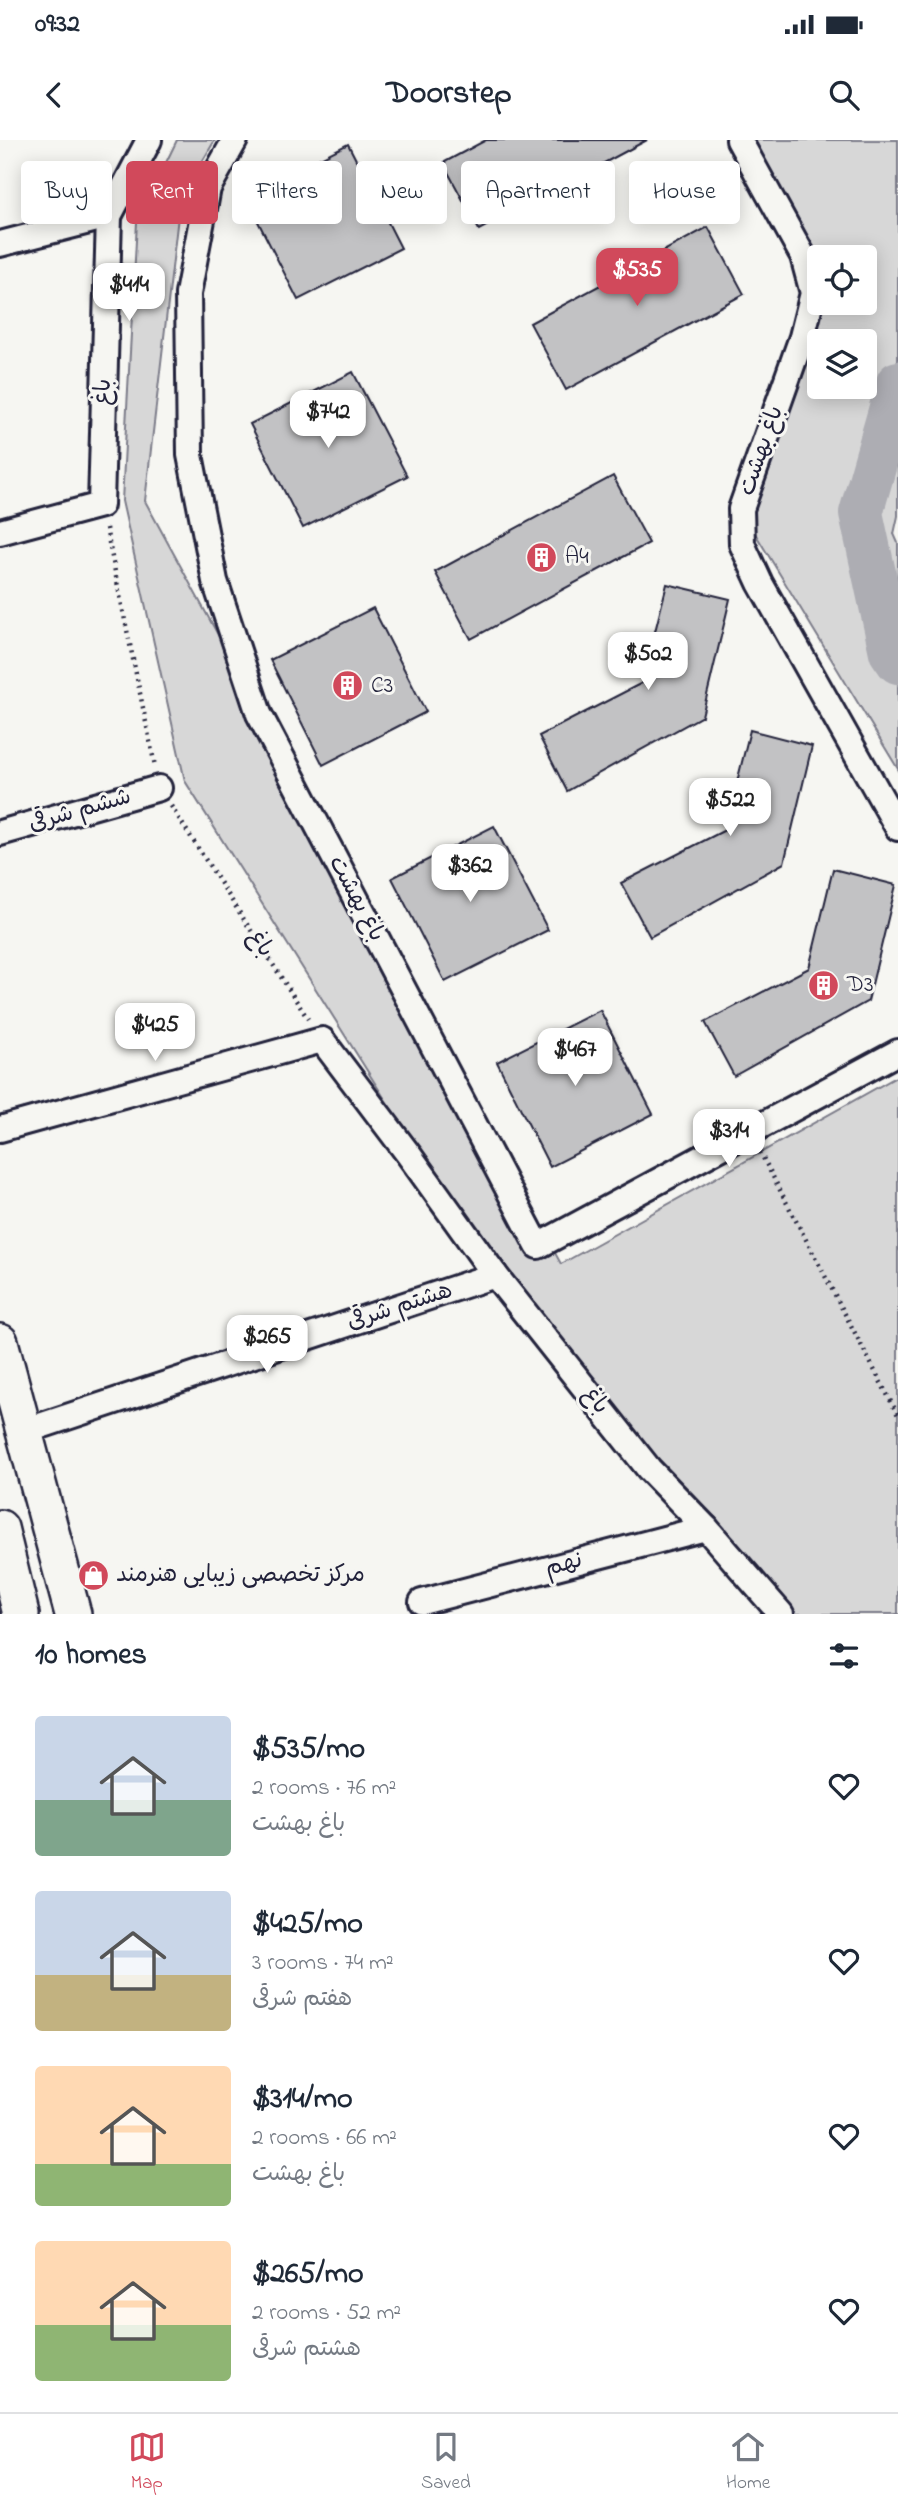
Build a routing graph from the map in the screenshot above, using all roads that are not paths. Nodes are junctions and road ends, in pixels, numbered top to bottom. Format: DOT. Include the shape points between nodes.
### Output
graph roads {
  1 [pos="149,140"];
  2 [pos="235,140"];
  3 [pos="739,140"];
  4 [pos="112,210"];
  5 [pos="78,224"];
  6 [pos="109,224"];
  7 [pos="0,244"];
  8 [pos="0,532"];
  9 [pos="159,788"];
  10 [pos="898,828"];
  11 [pos="0,833"];
  12 [pos="898,1052"];
  13 [pos="0,1129"];
  14 [pos="495,1275"];
  15 [pos="0,1342"];
  16 [pos="25,1431"];
  17 [pos="0,1528"];
  18 [pos="706,1528"];
  19 [pos="422,1602"];
  20 [pos="22,1614"];
  21 [pos="72,1614"];
  22 [pos="781,1614"];
  1 -- 4 [label="street, باغ"];
  2 -- 12 [label="street, باغ بهشت" via="208,188 188,294 190,455 215,580 259,714 538,1246"];
  3 -- 10 [label="street, باغ بهشت" via="803,256 813,293 741,509 742,544"];
  5 -- 7 [label="street"];
  6 -- 8 [label="street, باغ" via="101,505"];
  9 -- 11 [label="street, ششم شرقی"];
  13 -- 14 [label="street, باغ" via="322,1040"];
  14 -- 16 [label="street, هشتم شرقی"];
  14 -- 18 [label="street, باغ" via="649,1469"];
  15 -- 16 [label="main road"];
  16 -- 21 [label="main road"];
  17 -- 20 [label="main road"];
  18 -- 19 [label="street, نهم"];
  18 -- 22 [label="street, باغ"];
}
